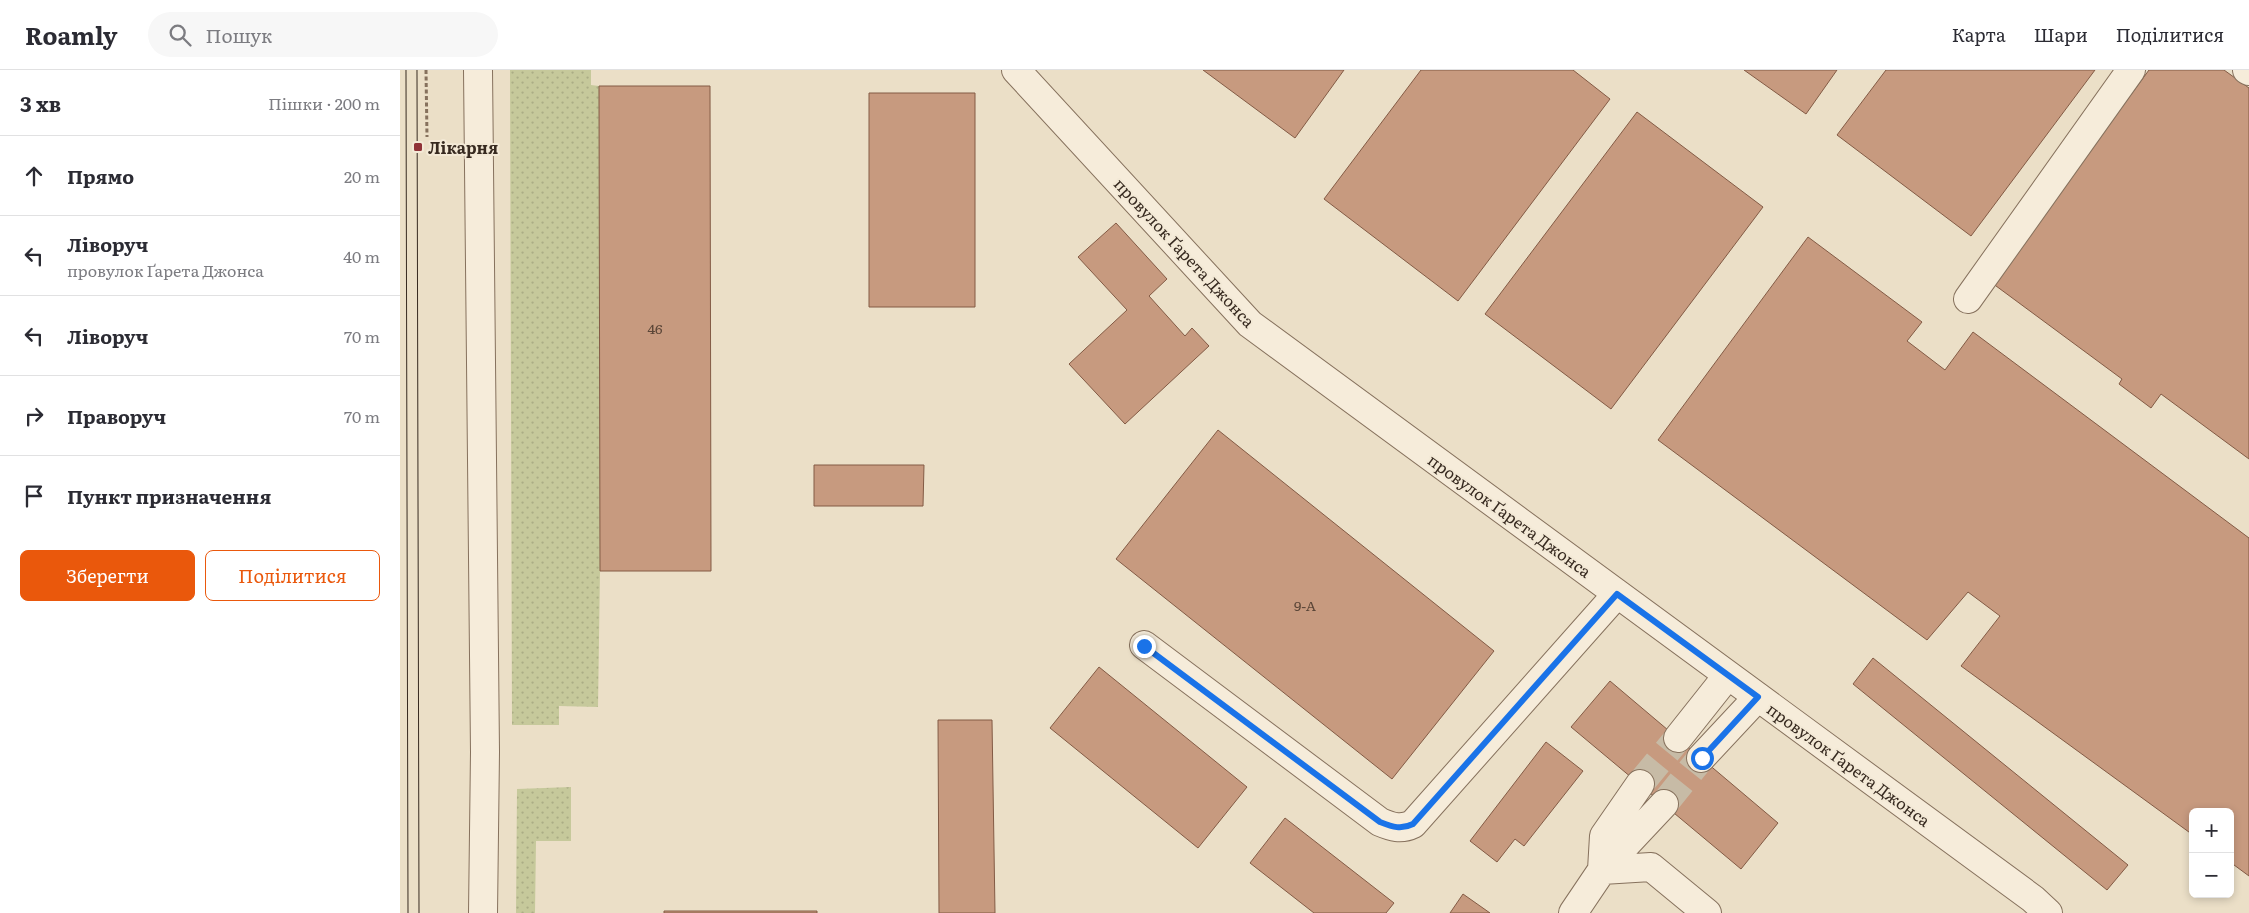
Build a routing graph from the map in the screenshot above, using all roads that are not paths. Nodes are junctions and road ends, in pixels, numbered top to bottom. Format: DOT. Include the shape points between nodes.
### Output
graph roads {
  1 [pos="478,70"];
  2 [pos="1016,70"];
  3 [pos="2131,70"];
  4 [pos="1968,299"];
  5 [pos="1617,594"];
  6 [pos="1144,646"];
  7 [pos="1728,676"];
  8 [pos="1758,697"];
  9 [pos="1678,738"];
  10 [pos="1702,758"];
  11 [pos="1640,784"];
  12 [pos="1664,804"];
  13 [pos="1602,870"];
  14 [pos="483,913"];
  15 [pos="1573,913"];
  16 [pos="1707,913"];
  17 [pos="2048,913"];
  1 -- 14 [label="street" via="485,742"];
  2 -- 5 [label="street, провулок Ґарета Джонса" via="1250,324"];
  3 -- 4 [label="street"];
  5 -- 6 [label="street" via="1413,824 1404,828 1393,828 1380,822"];
  5 -- 7 [label="street, провулок Ґарета Джонса"];
  7 -- 8 [label="street, провулок Ґарета Джонса"];
  7 -- 9 [label="street"];
  8 -- 10 [label="street"];
  8 -- 17 [label="street, провулок Ґарета Джонса"];
  11 -- 13 [label="street" via="1604,836"];
  12 -- 13 [label="street"];
  13 -- 15 [label="street"];
  13 -- 16 [label="street" via="1651,867"];
}
